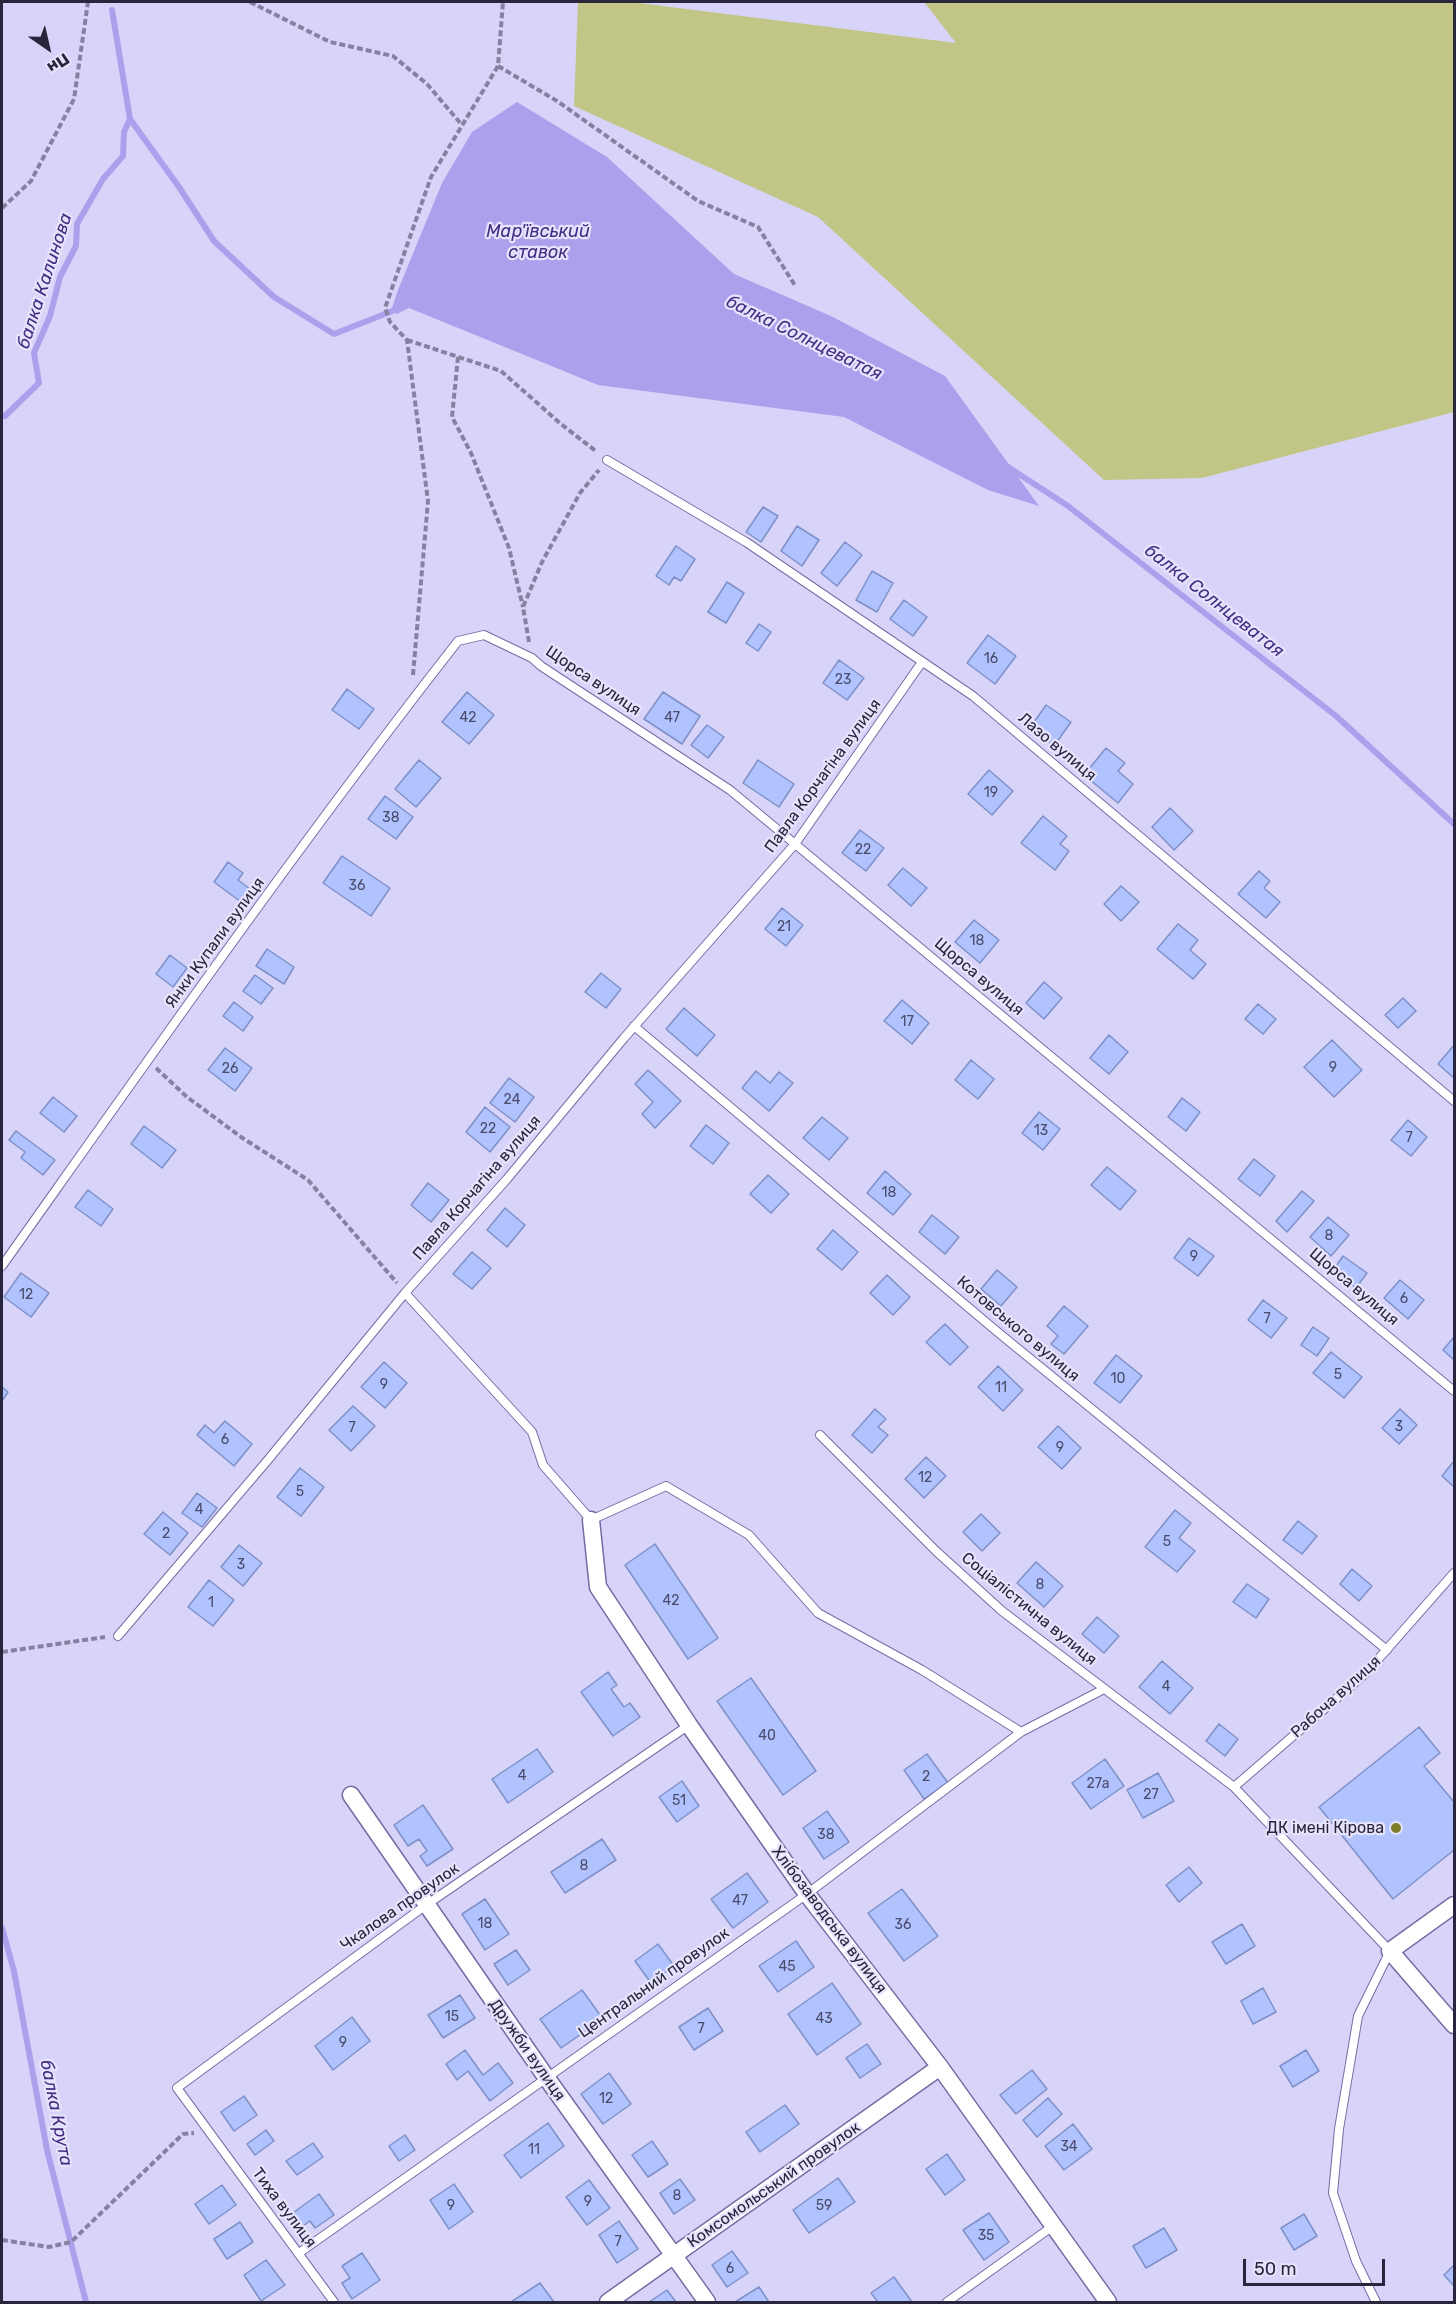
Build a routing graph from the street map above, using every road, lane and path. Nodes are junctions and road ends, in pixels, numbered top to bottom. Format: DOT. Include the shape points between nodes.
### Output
graph roads {
  1 [pos="88,2"];
  2 [pos="250,2"];
  3 [pos="502,2"];
  4 [pos="498,66"];
  5 [pos="462,125"];
  6 [pos="2,208"];
  7 [pos="796,287"];
  8 [pos="407,340"];
  9 [pos="458,357"];
  10 [pos="607,460"];
  11 [pos="523,608"];
  12 [pos="458,641"];
  13 [pos="532,658"];
  14 [pos="922,662"];
  15 [pos="411,700"];
  16 [pos="795,844"];
  17 [pos="634,1026"];
  18 [pos="148,1060"];
  19 [pos="1455,1101"];
  20 [pos="2,1266"];
  21 [pos="405,1293"];
  22 [pos="1455,1391"];
  23 [pos="820,1435"];
  24 [pos="591,1520"];
  25 [pos="1455,1573"];
  26 [pos="118,1635"];
  27 [pos="1387,1650"];
  28 [pos="2,1653"];
  29 [pos="1104,1689"];
  30 [pos="689,1725"];
  31 [pos="1021,1732"];
  32 [pos="1234,1787"];
  33 [pos="351,1795"];
  34 [pos="807,1894"];
  35 [pos="426,1905"];
  36 [pos="1455,1905"];
  37 [pos="1390,1951"];
  38 [pos="1455,2025"];
  39 [pos="940,2067"];
  40 [pos="546,2077"];
  41 [pos="209,2132"];
  42 [pos="1053,2226"];
  43 [pos="2,2240"];
  44 [pos="299,2253"];
  45 [pos="674,2256"];
  46 [pos="334,2302"];
  47 [pos="608,2302"];
  48 [pos="707,2302"];
  49 [pos="947,2302"];
  50 [pos="1108,2302"];
  51 [pos="1376,2302"];
  1 -- 6 [label="path" via="74,99 32,181"];
  2 -- 5 [label="path" via="330,42 393,56 428,84"];
  3 -- 4 [label="path"];
  4 -- 5 [label="path"];
  4 -- 7 [label="path" via="557,101 698,201 758,227"];
  5 -- 8 [label="path" via="431,177 385,308 390,322"];
  8 -- 9 [label="path"];
  8 -- 15 [label="path" via="428,501"];
  9 -- 10 [label="path" via="501,371"];
  9 -- 11 [label="path" via="452,417 471,453 509,548"];
  10 -- 11 [label="path" via="580,493 542,562"];
  10 -- 14 [label="lane, Лазо вулиця" via="746,542"];
  11 -- 13 [label="path"];
  12 -- 13 [label="lane, Щорса вулиця" via="484,635"];
  12 -- 15 [label="lane, Янки Купали вулиця"];
  13 -- 16 [label="lane, Щорса вулиця" via="730,790"];
  14 -- 16 [label="lane, Павла Корчагіна вулиця"];
  14 -- 19 [label="lane, Лазо вулиця" via="973,696"];
  15 -- 18 [label="lane, Янки Купали вулиця"];
  16 -- 17 [label="lane, Павла Корчагіна вулиця"];
  16 -- 22 [label="lane, Щорса вулиця"];
  17 -- 21 [label="lane, Павла Корчагіна вулиця" via="507,1179"];
  17 -- 27 [label="lane, Котовського вулиця" via="999,1334"];
  18 -- 20 [label="lane, Янки Купали вулиця"];
  18 -- 21 [label="path" via="187,1097 308,1180"];
  21 -- 24 [label="lane" via="532,1432 543,1465"];
  21 -- 26 [label="lane, Павла Корчагіна вулиця"];
  23 -- 29 [label="lane, Соціалістична вулиця" via="986,1596"];
  24 -- 30 [label="street, Хлібозаводська вулиця" via="598,1587"];
  24 -- 31 [label="lane" via="666,1486 749,1534 818,1613 922,1670"];
  25 -- 27 [label="lane, Рабоча вулиця"];
  26 -- 28 [label="path"];
  27 -- 32 [label="lane, Рабоча вулиця" via="1366,1673"];
  29 -- 31 [label="lane, Центральний провулок"];
  29 -- 32 [label="lane, Соціалістична вулиця"];
  30 -- 34 [label="street, Хлібозаводська вулиця"];
  30 -- 35 [label="lane, Чкалова провулок"];
  31 -- 34 [label="lane, Центральний провулок"];
  32 -- 37 [label="lane, Соціалістична вулиця"];
  33 -- 35 [label="street, Дружби вулиця"];
  34 -- 39 [label="street, Хлібозаводська вулиця"];
  34 -- 40 [label="lane, Центральний провулок"];
  35 -- 40 [label="street, Дружби вулиця"];
  35 -- 41 [label="lane, Чкалова провулок" via="177,2088"];
  36 -- 37 [label="street"];
  37 -- 38 [label="street"];
  37 -- 51 [label="lane" via="1358,2016 1339,2129 1333,2193 1356,2261"];
  39 -- 42 [label="street, Хлібозаводська вулиця"];
  39 -- 45 [label="street, Комсомольський провулок"];
  40 -- 44 [label="lane, Центральний провулок"];
  40 -- 45 [label="street, Дружби вулиця"];
  41 -- 43 [label="path" via="183,2134 71,2242 49,2247"];
  41 -- 44 [label="lane, Тиха вулиця"];
  42 -- 49 [label="lane"];
  42 -- 50 [label="street, Хлібозаводська вулиця"];
  44 -- 46 [label="lane, Тиха вулиця"];
  45 -- 47 [label="street, Комсомольський провулок"];
  45 -- 48 [label="street, Дружби вулиця"];
}
